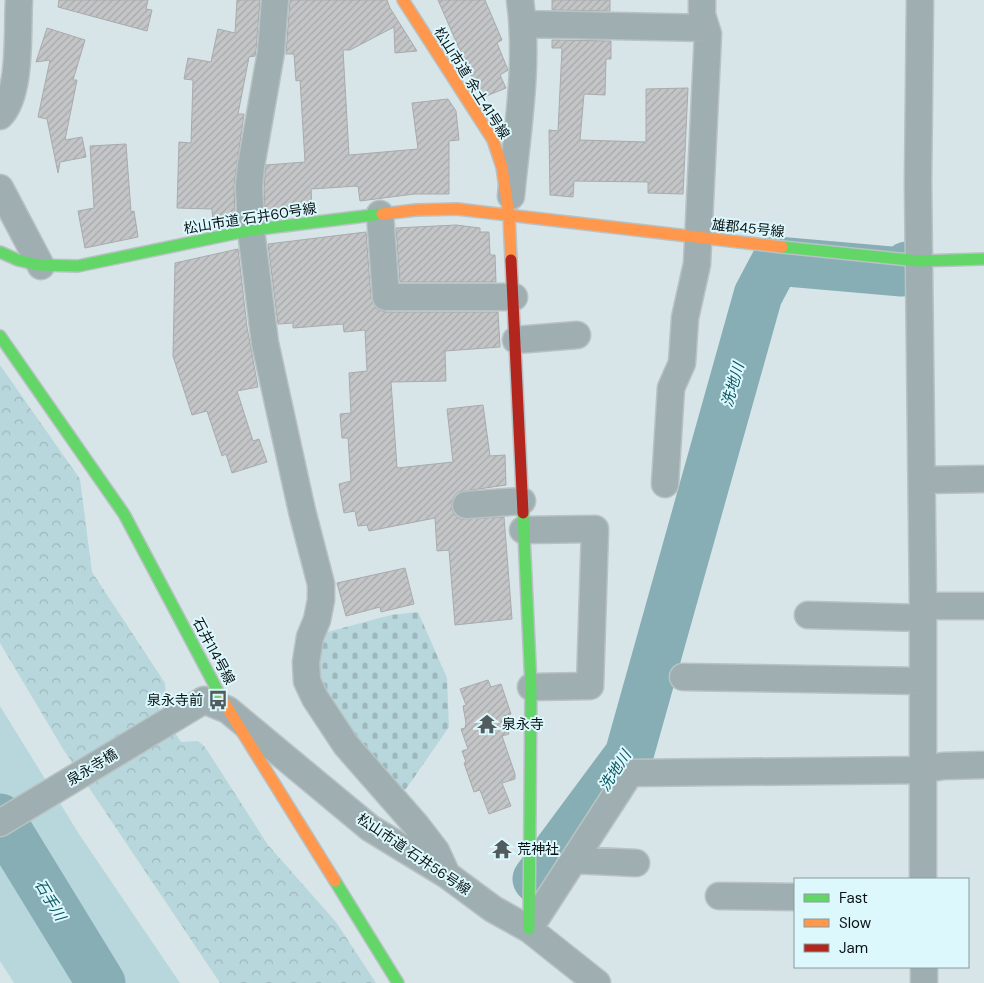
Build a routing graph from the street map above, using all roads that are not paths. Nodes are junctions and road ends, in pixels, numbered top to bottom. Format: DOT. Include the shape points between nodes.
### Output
graph roads {
  1 [pos="19,0"];
  2 [pos="275,0"];
  3 [pos="403,0"];
  4 [pos="702,0"];
  5 [pos="920,0"];
  6 [pos="521,12"];
  7 [pos="706,28"];
  8 [pos="0,116"];
  9 [pos="0,188"];
  10 [pos="380,214"];
  11 [pos="510,216"];
  12 [pos="250,230"];
  13 [pos="699,238"];
  14 [pos="0,252"];
  15 [pos="984,259"];
  16 [pos="919,260"];
  17 [pos="41,266"];
  18 [pos="514,297"];
  19 [pos="577,335"];
  20 [pos="0,336"];
  21 [pos="516,340"];
  22 [pos="984,479"];
  23 [pos="922,480"];
  24 [pos="665,484"];
  25 [pos="522,501"];
  26 [pos="466,505"];
  27 [pos="523,530"];
  28 [pos="984,606"];
  29 [pos="923,612"];
  30 [pos="808,615"];
  31 [pos="683,677"];
  32 [pos="923,681"];
  33 [pos="532,687"];
  34 [pos="228,710"];
  35 [pos="183,711"];
  36 [pos="984,765"];
  37 [pos="922,770"];
  38 [pos="0,823"];
  39 [pos="574,860"];
  40 [pos="636,863"];
  41 [pos="447,875"];
  42 [pos="924,878"];
  43 [pos="719,896"];
  44 [pos="794,896"];
  45 [pos="530,928"];
  46 [pos="924,968"];
  47 [pos="398,983"];
  48 [pos="597,983"];
  49 [pos="924,983"];
  1 -- 8 [label="street" via="14,85 11,99"];
  2 -- 12 [label="street" via="272,52 250,172"];
  3 -- 11 [label="street, 松山市道 余土41号線" via="493,140 502,167"];
  4 -- 7 [label="street"];
  5 -- 16 [label="street"];
  6 -- 7 [label="street"];
  6 -- 11 [label="street" via="523,58"];
  7 -- 13 [label="street"];
  9 -- 17 [label="street"];
  10 -- 11 [label="street, 松山市道 石井60号線" via="457,209"];
  10 -- 12 [label="street, 松山市道 石井60号線"];
  10 -- 18 [label="street" via="386,297"];
  11 -- 13 [label="street, 雄郡45号線"];
  11 -- 18 [label="street, 松山市道 余土41号線"];
  12 -- 17 [label="street, 松山市道 石井60号線" via="78,266"];
  12 -- 41 [label="street" via="265,343 321,584 318,614 310,637 307,681 346,745 436,851"];
  13 -- 16 [label="street, 雄郡45号線"];
  13 -- 24 [label="street" via="697,264 685,318 682,363 671,388"];
  14 -- 17 [label="street, 松山市道 石井60号線"];
  15 -- 16 [label="street, 雄郡45号線"];
  16 -- 23 [label="street"];
  18 -- 21 [label="street, 松山市道 余土41号線"];
  19 -- 21 [label="street"];
  20 -- 34 [label="street, 石井114号線" via="124,514"];
  21 -- 25 [label="street, 松山市道 余土41号線"];
  22 -- 23 [label="street"];
  23 -- 29 [label="street"];
  25 -- 26 [label="street"];
  25 -- 27 [label="street, 松山市道 余土41号線"];
  27 -- 33 [label="street, 松山市道 余土41号線"];
  27 -- 33 [label="street" via="595,529 590,686"];
  28 -- 29 [label="street"];
  29 -- 30 [label="street"];
  29 -- 32 [label="street"];
  31 -- 32 [label="street"];
  32 -- 37 [label="street"];
  33 -- 45 [label="street, 松山市道 余土41号線"];
  34 -- 35 [label="street, 松山市道 石井56号線" via="204,700"];
  34 -- 41 [label="street, 松山市道 石井56号線" via="370,828"];
  34 -- 47 [label="street, 石井114号線"];
  35 -- 38 [label="street, 泉永寺橋"];
  36 -- 37 [label="street"];
  37 -- 39 [label="street" via="630,774"];
  37 -- 42 [label="street"];
  39 -- 40 [label="street"];
  39 -- 45 [label="street"];
  41 -- 45 [label="street, 松山市道 石井56号線" via="493,909"];
  43 -- 44 [label="street" via="763,885"];
  45 -- 48 [label="street, 松山市道 石井56号線"];
  46 -- 49 [label="street"];
}
